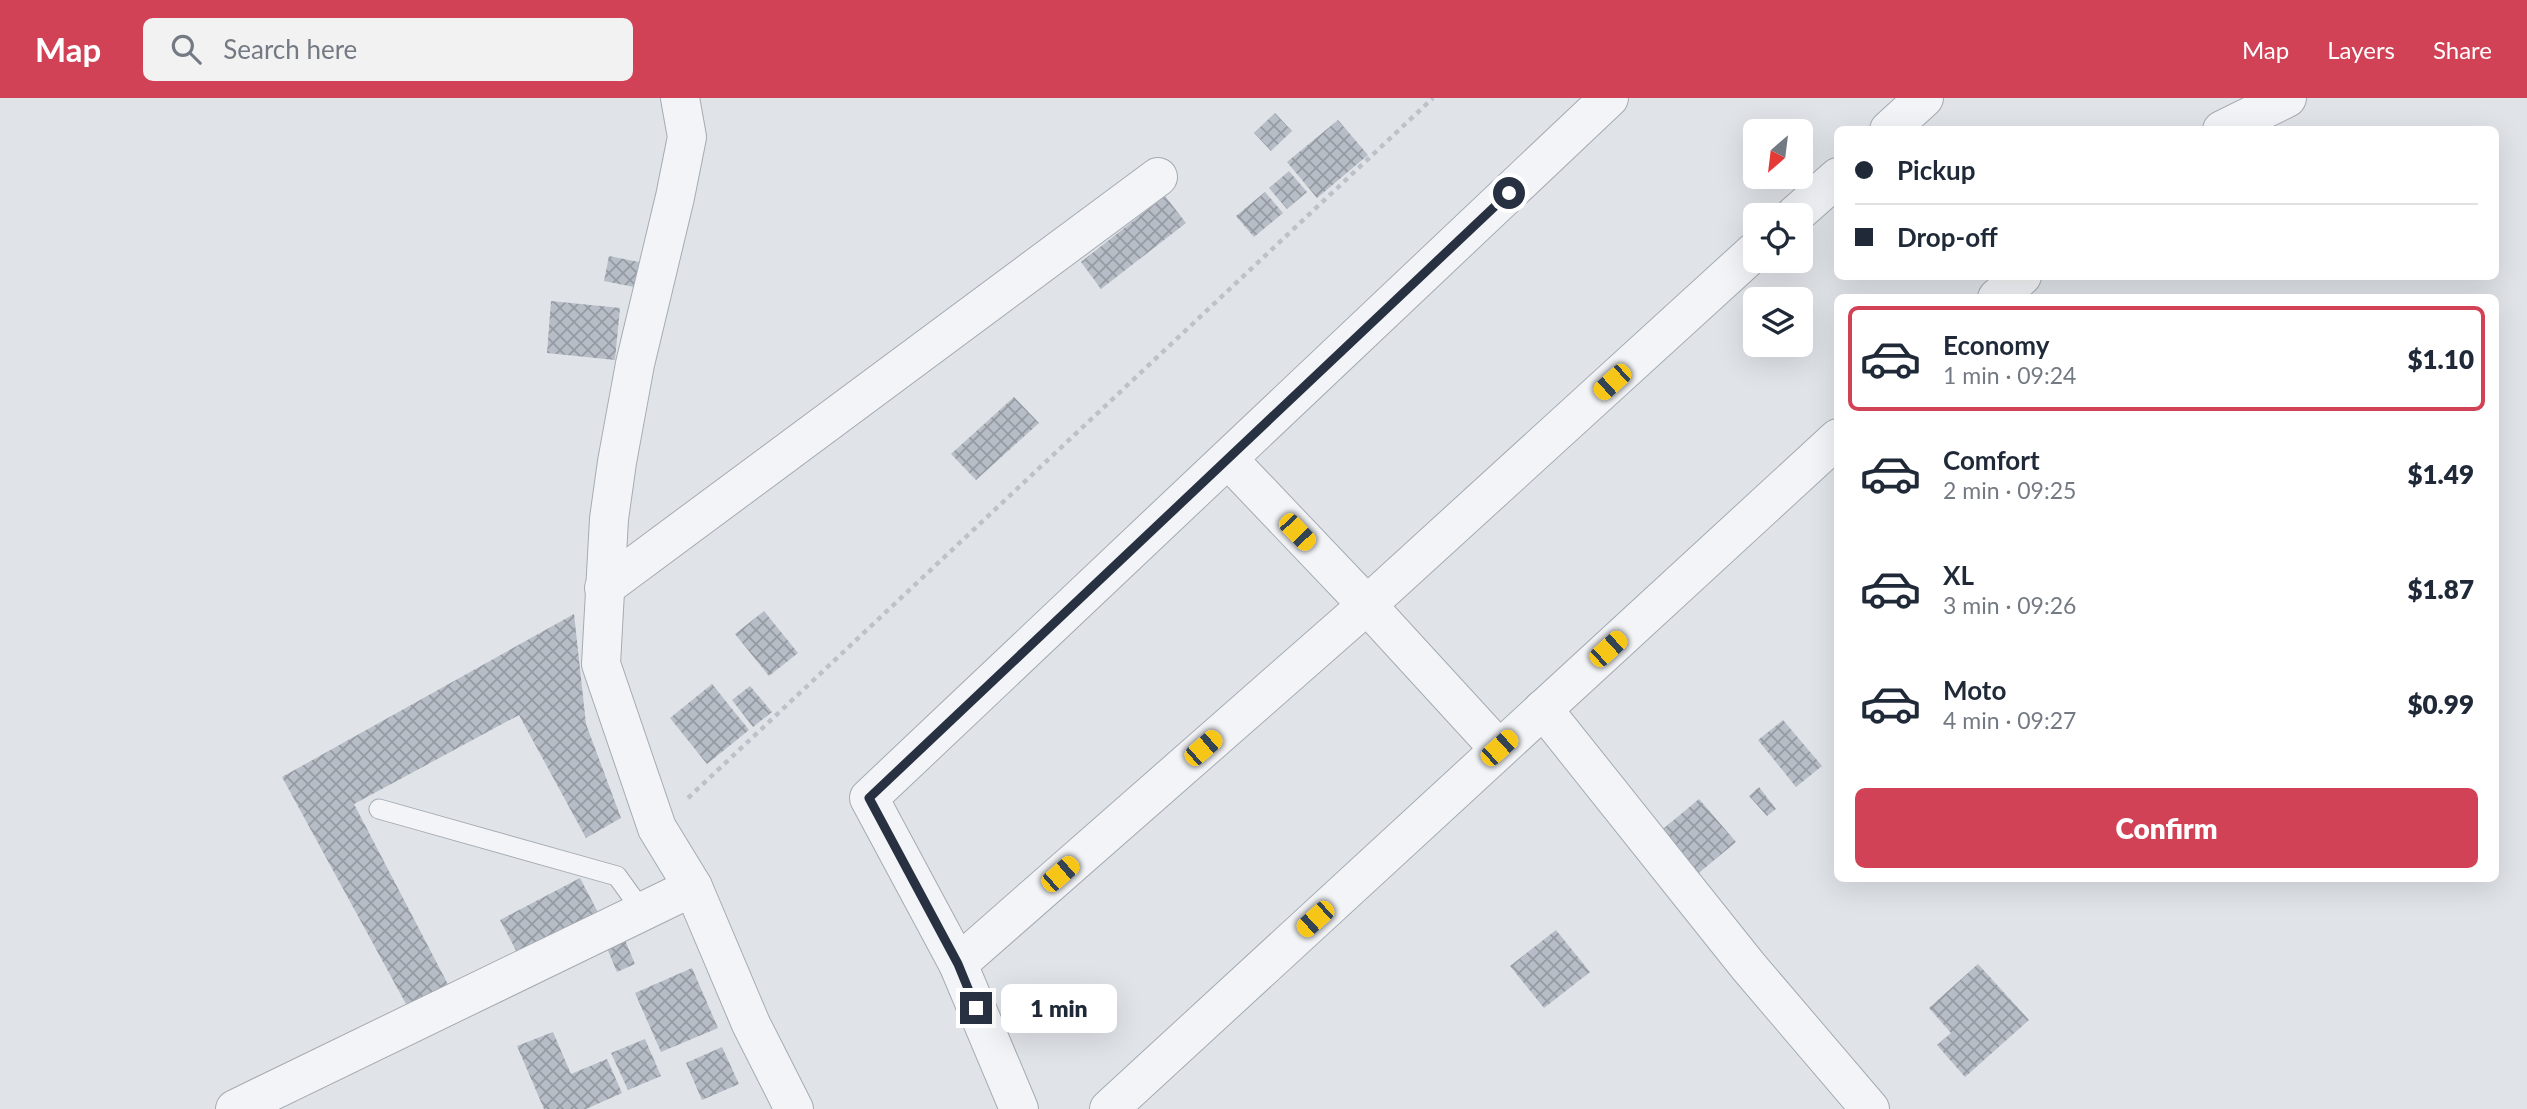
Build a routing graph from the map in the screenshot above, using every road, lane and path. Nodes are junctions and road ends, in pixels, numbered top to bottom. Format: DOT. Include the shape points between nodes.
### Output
graph roads {
  1 [pos="680,98"];
  2 [pos="1433,98"];
  3 [pos="1609,98"];
  4 [pos="1924,98"];
  5 [pos="2287,98"];
  6 [pos="1893,126"];
  7 [pos="2230,126"];
  8 [pos="1158,177"];
  9 [pos="1834,181"];
  10 [pos="1809,203"];
  11 [pos="1743,262"];
  12 [pos="2017,280"];
  13 [pos="2002,294"];
  14 [pos="1834,442"];
  15 [pos="1228,459"];
  16 [pos="604,588"];
  17 [pos="1367,604"];
  18 [pos="1542,709"];
  19 [pos="1499,748"];
  20 [pos="379,809"];
  21 [pos="657,828"];
  22 [pos="693,887"];
  23 [pos="643,912"];
  24 [pos="958,964"];
  25 [pos="235,1109"];
  26 [pos="794,1109"];
  27 [pos="1019,1109"];
  28 [pos="1109,1109"];
  29 [pos="1870,1109"];
  1 -- 16 [label="street" via="687,137 635,364 617,462"];
  2 -- 21 [label="path"];
  3 -- 15 [label="street"];
  4 -- 6 [label="street"];
  5 -- 7 [label="street"];
  8 -- 16 [label="street"];
  9 -- 10 [label="street"];
  11 -- 17 [label="street"];
  12 -- 13 [label="street"];
  14 -- 18 [label="street"];
  15 -- 17 [label="street"];
  15 -- 24 [label="street" via="869,798"];
  16 -- 21 [label="street" via="601,664"];
  17 -- 19 [label="street"];
  17 -- 24 [label="street"];
  18 -- 19 [label="street"];
  18 -- 29 [label="street" via="1748,966"];
  19 -- 28 [label="street"];
  20 -- 23 [label="lane" via="617,876"];
  21 -- 22 [label="street"];
  22 -- 23 [label="street"];
  22 -- 26 [label="street" via="751,1024"];
  23 -- 25 [label="street"];
  24 -- 27 [label="street"];
}
